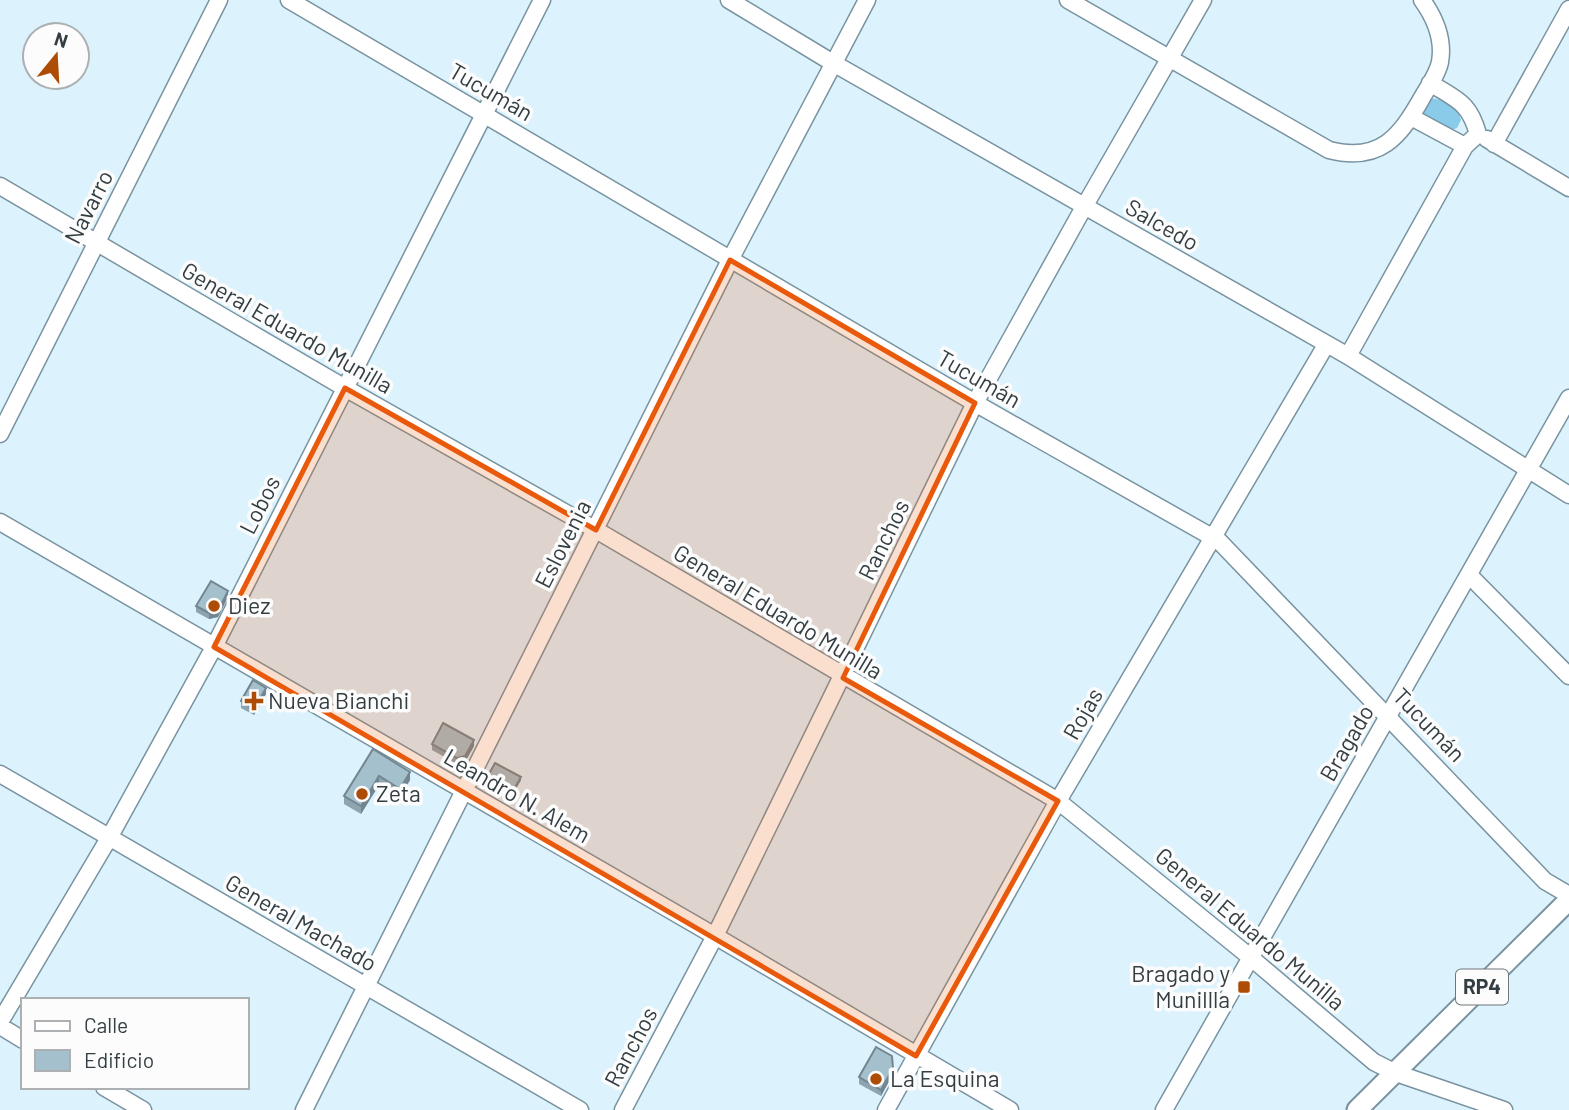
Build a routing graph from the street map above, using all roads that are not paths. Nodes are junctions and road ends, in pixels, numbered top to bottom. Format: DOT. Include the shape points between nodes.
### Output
graph roads {
  1 [pos="219,0"];
  2 [pos="289,0"];
  3 [pos="542,0"];
  4 [pos="729,0"];
  5 [pos="867,0"];
  6 [pos="1069,0"];
  7 [pos="1203,0"];
  8 [pos="1422,0"];
  9 [pos="1569,9"];
  10 [pos="1168,59"];
  11 [pos="833,62"];
  12 [pos="1430,83"];
  13 [pos="485,114"];
  14 [pos="1411,117"];
  15 [pos="1478,134"];
  16 [pos="1494,144"];
  17 [pos="1465,146"];
  18 [pos="0,186"];
  19 [pos="1569,188"];
  20 [pos="1084,207"];
  21 [pos="96,243"];
  22 [pos="730,260"];
  23 [pos="1326,345"];
  24 [pos="1348,356"];
  25 [pos="345,388"];
  26 [pos="1569,397"];
  27 [pos="975,403"];
  28 [pos="0,434"];
  29 [pos="1528,470"];
  30 [pos="1569,495"];
  31 [pos="0,522"];
  32 [pos="596,530"];
  33 [pos="1213,537"];
  34 [pos="1469,575"];
  35 [pos="214,647"];
  36 [pos="1569,676"];
  37 [pos="843,678"];
  38 [pos="1389,716"];
  39 [pos="0,774"];
  40 [pos="465,792"];
  41 [pos="1058,802"];
  42 [pos="109,838"];
  43 [pos="1569,895"];
  44 [pos="1569,900"];
  45 [pos="715,936"];
  46 [pos="1250,957"];
  47 [pos="365,987"];
  48 [pos="0,1024"];
  49 [pos="21,1039"];
  50 [pos="916,1056"];
  51 [pos="1396,1073"];
  52 [pos="107,1089"];
  53 [pos="143,1110"];
  54 [pos="304,1110"];
  55 [pos="580,1110"];
  56 [pos="623,1110"];
  57 [pos="886,1110"];
  58 [pos="1010,1110"];
  59 [pos="1164,1110"];
  60 [pos="1357,1110"];
  61 [pos="1504,1110"];
  1 -- 21 [label="street, Navarro"];
  2 -- 13 [label="street, Tucumán"];
  3 -- 13 [label="street, Lobos"];
  4 -- 11 [label="street, Salcedo"];
  5 -- 11 [label="street, Eslovenia"];
  6 -- 10 [label="street"];
  7 -- 10 [label="street, Ranchos"];
  8 -- 12 [label="street" via="1438,29 1440,47 1440,64"];
  9 -- 16 [label="street"];
  10 -- 14 [label="street" via="1343,153 1373,150 1400,132"];
  10 -- 20 [label="street, Ranchos"];
  11 -- 20 [label="street, Salcedo"];
  11 -- 22 [label="street, Eslovenia"];
  12 -- 14 [label="street"];
  12 -- 15 [label="street" via="1464,104"];
  13 -- 22 [label="street, Tucumán"];
  13 -- 25 [label="street, Lobos"];
  14 -- 17 [label="street"];
  15 -- 16 [label="street"];
  15 -- 17 [label="street"];
  16 -- 19 [label="street"];
  17 -- 24 [label="street"];
  18 -- 21 [label="street, General Eduardo Munilla"];
  20 -- 23 [label="street, Salcedo"];
  20 -- 27 [label="street, Ranchos"];
  21 -- 25 [label="street, General Eduardo Munilla"];
  21 -- 28 [label="street, Navarro"];
  22 -- 27 [label="street, Tucumán"];
  22 -- 32 [label="street, Eslovenia"];
  23 -- 24 [label="street, Salcedo"];
  23 -- 33 [label="street, Rojas"];
  24 -- 29 [label="street, Salcedo"];
  25 -- 32 [label="street, General Eduardo Munilla"];
  25 -- 35 [label="street, Lobos"];
  26 -- 29 [label="street, Bragado"];
  27 -- 33 [label="street, Tucumán"];
  27 -- 37 [label="street, Ranchos"];
  29 -- 30 [label="street, Salcedo"];
  29 -- 34 [label="street, Bragado"];
  31 -- 35 [label="street, Leandro N. Alem"];
  32 -- 37 [label="street, General Eduardo Munilla"];
  32 -- 40 [label="street, Eslovenia"];
  33 -- 38 [label="street, Tucumán"];
  33 -- 41 [label="street, Rojas"];
  34 -- 36 [label="street"];
  34 -- 38 [label="street, Bragado"];
  35 -- 40 [label="street, Leandro N. Alem"];
  35 -- 42 [label="street, Lobos"];
  37 -- 41 [label="street, General Eduardo Munilla"];
  37 -- 45 [label="street, Ranchos"];
  38 -- 43 [label="street, Tucumán" via="1545,881"];
  38 -- 46 [label="street, Bragado"];
  39 -- 42 [label="street, General Machado"];
  40 -- 45 [label="street, Leandro N. Alem"];
  40 -- 47 [label="street, Eslovenia"];
  41 -- 46 [label="street, General Eduardo Munilla"];
  41 -- 50 [label="street, Rojas"];
  42 -- 47 [label="street, General Machado"];
  42 -- 48 [label="street, Lobos"];
  44 -- 51 [label="main road, RP4"];
  45 -- 50 [label="street, Leandro N. Alem"];
  45 -- 56 [label="street, Ranchos"];
  46 -- 51 [label="street, General Eduardo Munilla" via="1374,1062"];
  46 -- 59 [label="street, Bragado"];
  47 -- 54 [label="street, Eslovenia"];
  47 -- 55 [label="street, General Machado"];
  48 -- 49 [label="street"];
  50 -- 57 [label="street, Rojas"];
  50 -- 58 [label="street, Leandro N. Alem"];
  51 -- 60 [label="main road, RP4"];
  51 -- 61 [label="street, General Eduardo Munilla"];
  52 -- 53 [label="street"];
}
